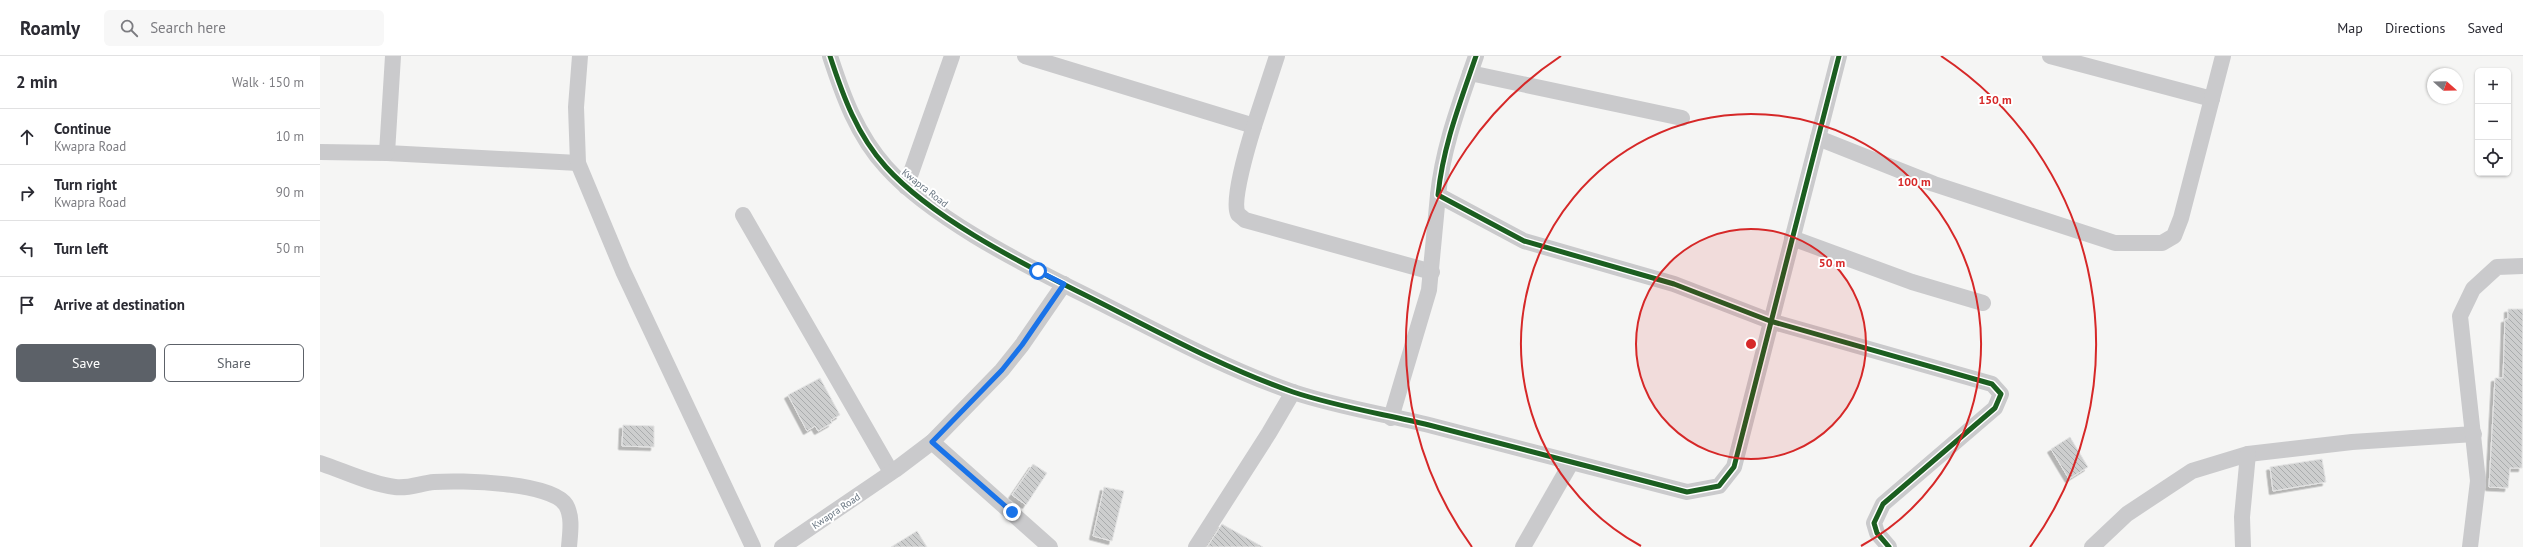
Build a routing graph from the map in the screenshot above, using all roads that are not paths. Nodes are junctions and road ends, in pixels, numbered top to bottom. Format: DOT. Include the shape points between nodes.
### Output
graph roads {
  1 [pos="393,56"];
  2 [pos="580,56"];
  3 [pos="830,56"];
  4 [pos="952,56"];
  5 [pos="1025,56"];
  6 [pos="1277,56"];
  7 [pos="1476,56"];
  8 [pos="1839,56"];
  9 [pos="2050,56"];
  10 [pos="2223,56"];
  11 [pos="1470,73"];
  12 [pos="2212,99"];
  13 [pos="1682,118"];
  14 [pos="1254,126"];
  15 [pos="1818,138"];
  16 [pos="320,152"];
  17 [pos="387,153"];
  18 [pos="578,163"];
  19 [pos="906,187"];
  20 [pos="1438,195"];
  21 [pos="742,215"];
  22 [pos="1792,238"];
  23 [pos="2523,266"];
  24 [pos="1432,272"];
  25 [pos="1064,284"];
  26 [pos="1983,303"];
  27 [pos="1770,321"];
  28 [pos="1293,392"];
  29 [pos="1391,418"];
  30 [pos="2474,434"];
  31 [pos="932,442"];
  32 [pos="2248,454"];
  33 [pos="1571,462"];
  34 [pos="320,463"];
  35 [pos="891,472"];
  36 [pos="570,547"];
  37 [pos="753,547"];
  38 [pos="782,547"];
  39 [pos="1050,547"];
  40 [pos="1196,547"];
  41 [pos="1523,547"];
  42 [pos="1889,547"];
  43 [pos="2092,547"];
  44 [pos="2243,547"];
  45 [pos="2470,547"];
  1 -- 17 [label="street"];
  2 -- 18 [label="street" via="576,107"];
  3 -- 19 [label="street, Kwapra Road" via="854,122 875,154"];
  4 -- 19 [label="street"];
  5 -- 14 [label="street"];
  6 -- 14 [label="street"];
  7 -- 11 [label="street"];
  8 -- 15 [label="street"];
  9 -- 12 [label="street"];
  10 -- 12 [label="street"];
  11 -- 13 [label="street"];
  11 -- 20 [label="street" via="1454,116 1442,160"];
  12 -- 15 [label="street" via="2181,218 2174,236 2162,243 2115,243 1934,184"];
  14 -- 24 [label="street" via="1237,204 1238,214 1245,220"];
  15 -- 22 [label="street"];
  16 -- 17 [label="street"];
  17 -- 18 [label="street"];
  18 -- 37 [label="street" via="623,271"];
  19 -- 25 [label="street, Kwapra Road" via="983,239"];
  20 -- 24 [label="street"];
  20 -- 27 [label="street" via="1524,241 1674,284"];
  21 -- 35 [label="street"];
  22 -- 26 [label="street" via="1912,282"];
  22 -- 27 [label="street"];
  23 -- 30 [label="street" via="2496,267 2473,289 2460,316"];
  24 -- 29 [label="street" via="1424,316"];
  25 -- 28 [label="street" via="1223,362"];
  25 -- 31 [label="street, Kwapra Road" via="1022,345 993,381"];
  27 -- 33 [label="street" via="1734,467 1719,486 1687,492"];
  27 -- 42 [label="street" via="1992,384 2001,394 1995,408 1882,504 1874,524 1877,533"];
  28 -- 29 [label="street"];
  28 -- 40 [label="street"];
  29 -- 33 [label="street" via="1426,424"];
  30 -- 32 [label="street" via="2352,442"];
  30 -- 45 [label="street" via="2478,481"];
  31 -- 35 [label="street, Kwapra Road"];
  31 -- 39 [label="street"];
  32 -- 43 [label="street" via="2192,471 2127,514"];
  32 -- 44 [label="street" via="2242,517"];
  33 -- 41 [label="street"];
  34 -- 36 [label="street" via="396,487 434,482 495,483 546,492 558,497 566,505 570,519"];
  35 -- 38 [label="street, Kwapra Road"];
}
